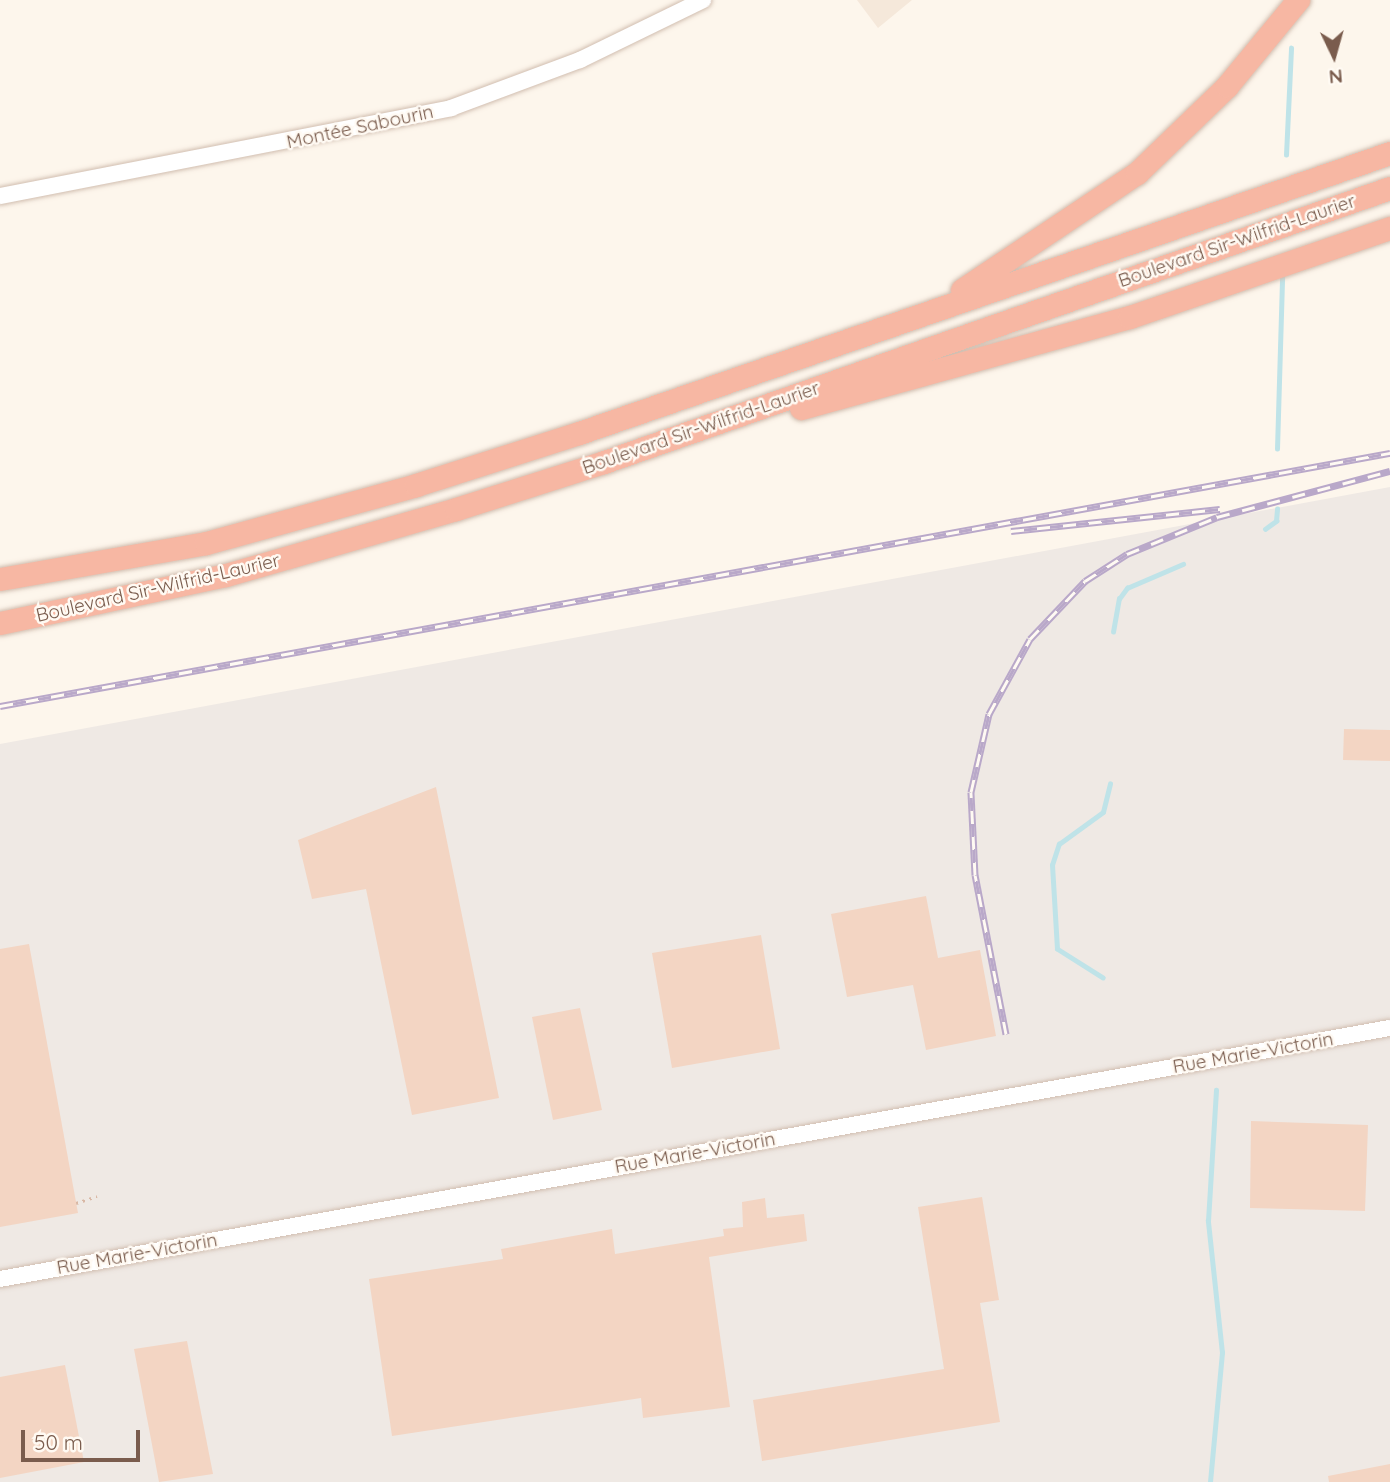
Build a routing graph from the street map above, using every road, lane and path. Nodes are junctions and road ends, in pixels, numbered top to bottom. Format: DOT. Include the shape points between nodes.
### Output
graph roads {
  1 [pos="703,0"];
  2 [pos="1298,0"];
  3 [pos="1390,153"];
  4 [pos="1390,188"];
  5 [pos="0,196"];
  6 [pos="1390,228"];
  7 [pos="933,309"];
  8 [pos="604,462"];
  9 [pos="0,579"];
  10 [pos="0,623"];
  11 [pos="1390,1028"];
  12 [pos="97,1196"];
  13 [pos="76,1203"];
  14 [pos="0,1279"];
  1 -- 5 [label="street, Montée Sabourin" via="580,60 451,108"];
  2 -- 7 [label="highway" via="1227,86 1137,173"];
  3 -- 7 [label="highway, Boulevard Sir-Wilfrid-Laurier"];
  4 -- 8 [label="highway, Boulevard Sir-Wilfrid-Laurier"];
  6 -- 8 [label="highway" via="1105,325"];
  7 -- 9 [label="highway, Boulevard Sir-Wilfrid-Laurier" via="579,433 369,498 206,542"];
  8 -- 10 [label="highway, Boulevard Sir-Wilfrid-Laurier" via="245,570"];
  11 -- 14 [label="street, Rue Marie-Victorin"];
  12 -- 13 [label="path"];
}
